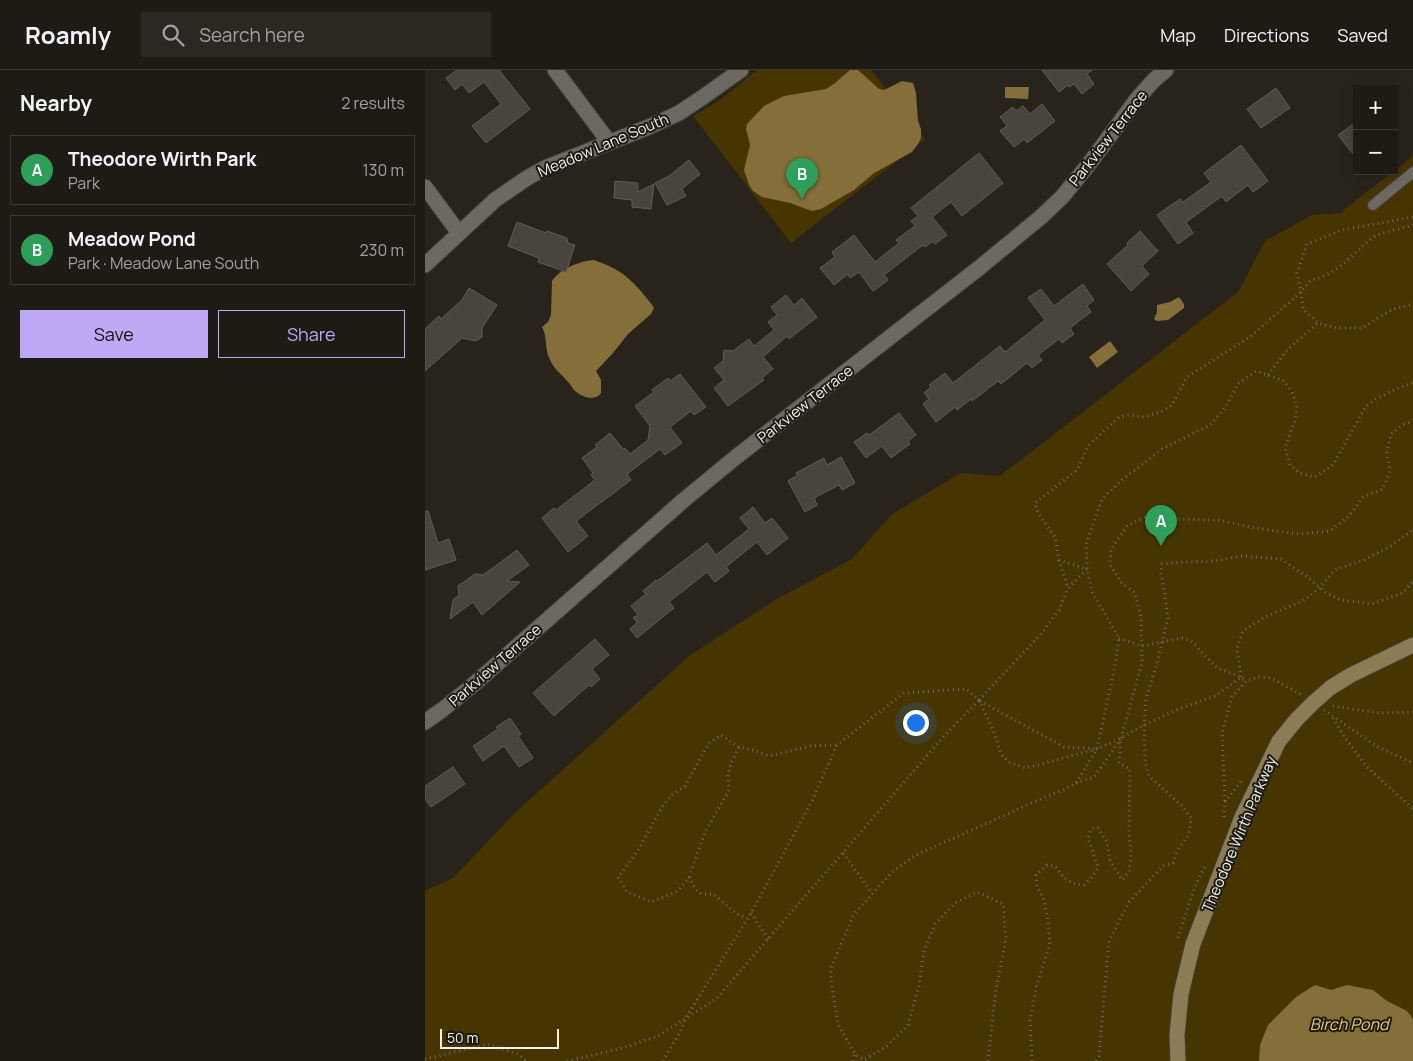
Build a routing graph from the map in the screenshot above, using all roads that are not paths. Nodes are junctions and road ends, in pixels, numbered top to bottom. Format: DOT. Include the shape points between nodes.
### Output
graph roads {
  1 [pos="555,70"];
  2 [pos="741,70"];
  3 [pos="1166,70"];
  4 [pos="609,142"];
  5 [pos="1413,172"];
  6 [pos="425,186"];
  7 [pos="1373,205"];
  8 [pos="459,233"];
  9 [pos="425,265"];
  10 [pos="1413,645"];
  11 [pos="425,722"];
  12 [pos="1178,1061"];
  1 -- 4 [label="street"];
  2 -- 4 [label="street, Meadow Lane South" via="679,113"];
  3 -- 11 [label="street, Parkview Terrace" via="1137,99 1089,164 1041,217 685,499 473,685"];
  4 -- 8 [label="street, Meadow Lane South" via="527,178 495,200"];
  5 -- 7 [label="lane"];
  6 -- 8 [label="street"];
  8 -- 9 [label="street, Meadow Lane South"];
  10 -- 12 [label="street, Theodore Wirth Parkway" via="1330,688 1279,741 1242,818 1193,944 1181,994"];
}
